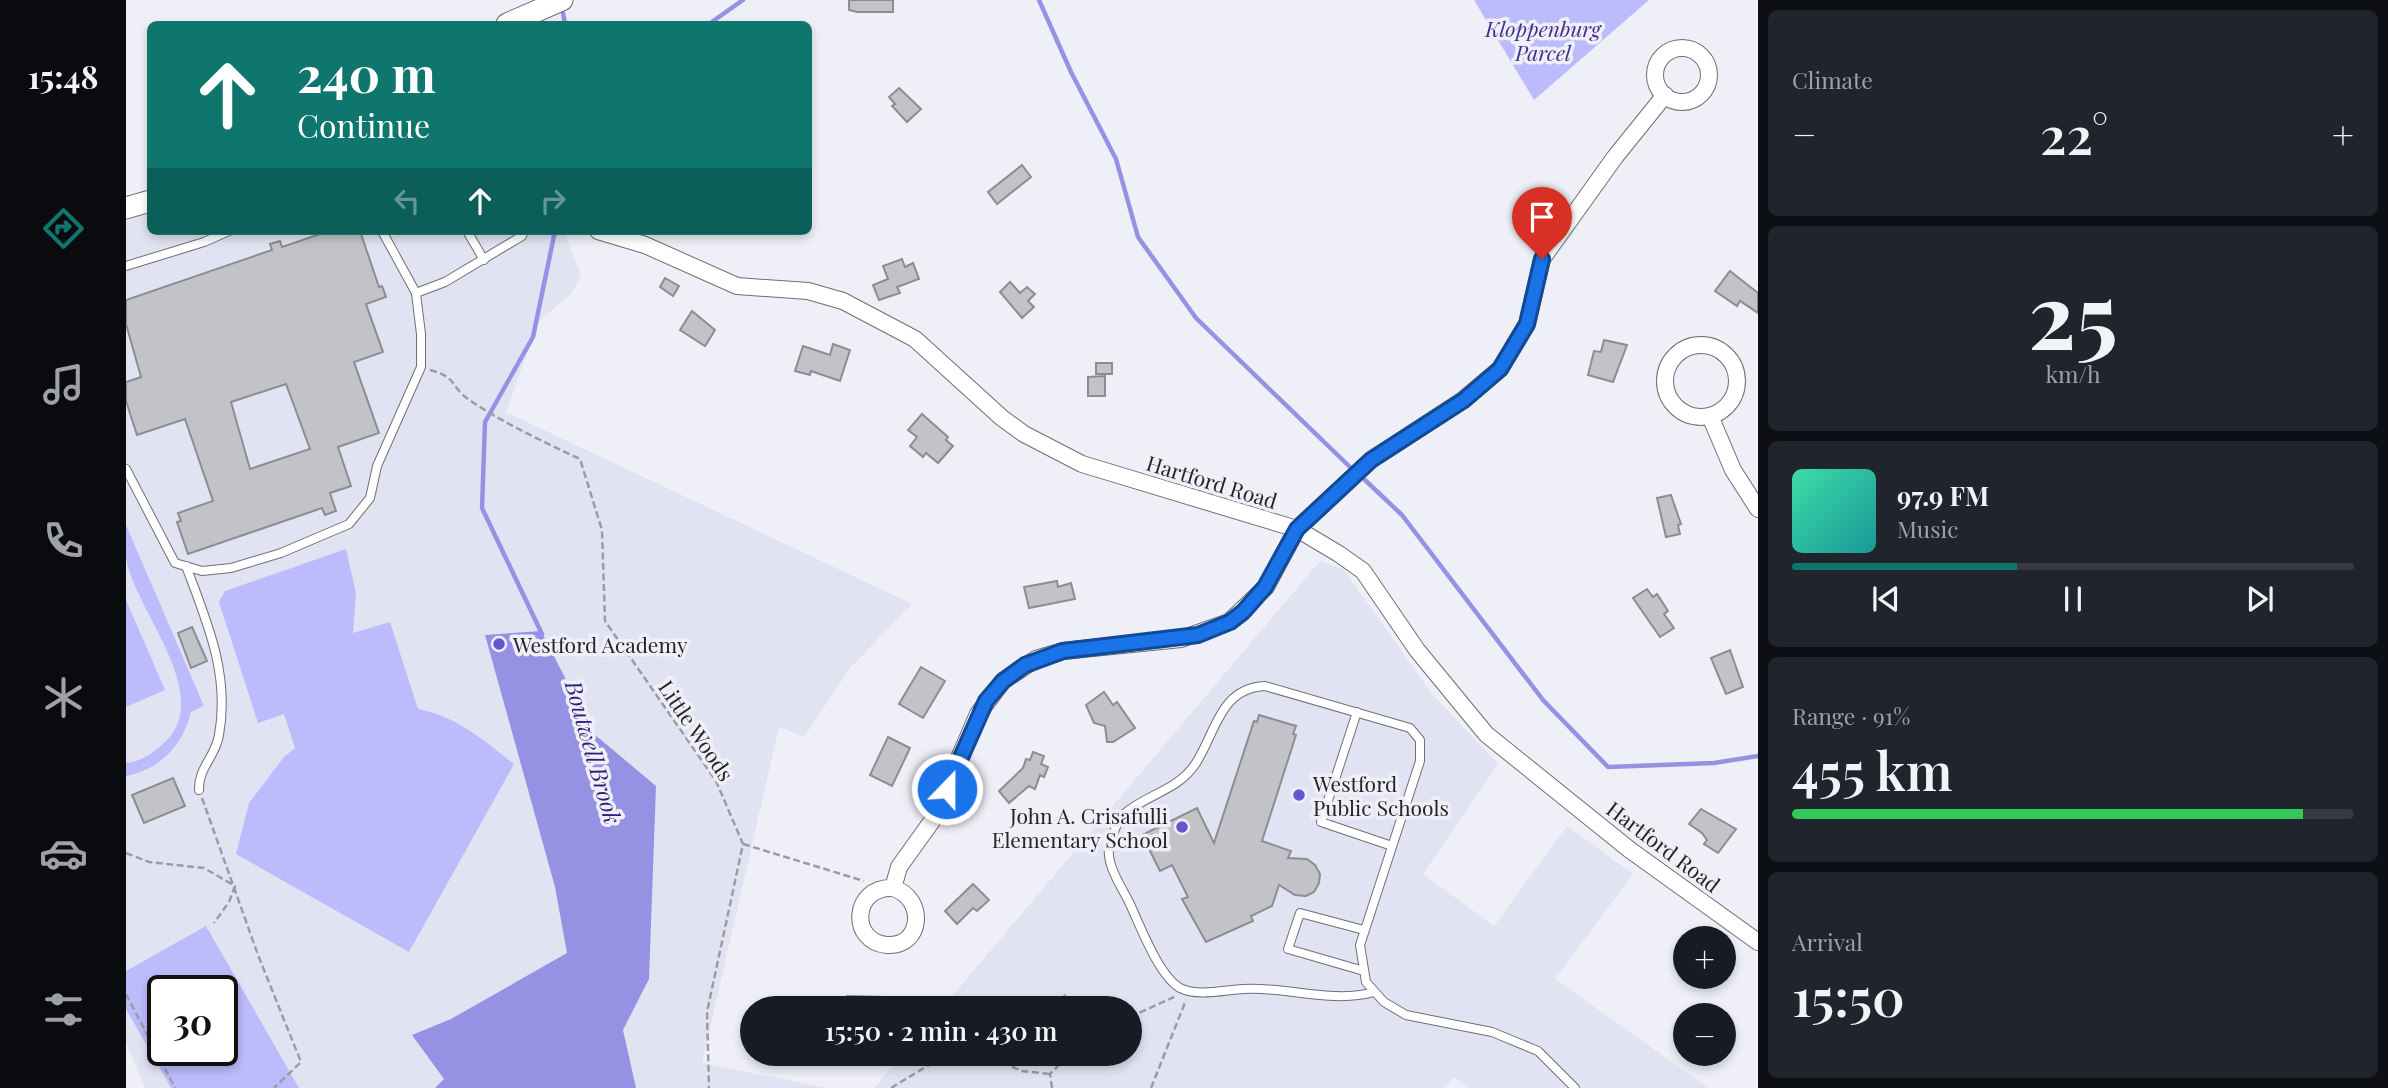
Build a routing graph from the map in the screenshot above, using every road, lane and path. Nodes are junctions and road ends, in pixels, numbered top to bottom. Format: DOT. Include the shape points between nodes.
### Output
graph roads {
  1 [pos="562,0"];
  2 [pos="514,21"];
  3 [pos="1665,95"];
  4 [pos="147,202"];
  5 [pos="126,208"];
  6 [pos="220,235"];
  7 [pos="384,235"];
  8 [pos="469,235"];
  9 [pos="522,235"];
  10 [pos="611,235"];
  11 [pos="484,260"];
  12 [pos="126,266"];
  13 [pos="416,293"];
  14 [pos="421,367"];
  15 [pos="1710,416"];
  16 [pos="126,469"];
  17 [pos="1758,509"];
  18 [pos="1297,529"];
  19 [pos="186,566"];
  20 [pos="1357,712"];
  21 [pos="199,790"];
  22 [pos="743,845"];
  23 [pos="1392,846"];
  24 [pos="126,853"];
  25 [pos="236,886"];
  26 [pos="890,888"];
  27 [pos="214,923"];
  28 [pos="1364,930"];
  29 [pos="1758,942"];
  30 [pos="1364,971"];
  31 [pos="1190,990"];
  32 [pos="1374,992"];
  33 [pos="126,994"];
  34 [pos="1142,1012"];
  35 [pos="927,1066"];
  36 [pos="1011,1066"];
  37 [pos="1057,1066"];
  38 [pos="1050,1074"];
  39 [pos="175,1088"];
  40 [pos="274,1088"];
  41 [pos="709,1088"];
  42 [pos="891,1088"];
  43 [pos="1052,1088"];
  44 [pos="1151,1088"];
  45 [pos="1575,1088"];
  1 -- 2 [label="street"];
  3 -- 18 [label="street" via="1542,259 1527,324 1500,369 1464,400 1371,460"];
  4 -- 5 [label="street"];
  6 -- 12 [label="lane"];
  7 -- 13 [label="lane"];
  8 -- 11 [label="lane"];
  9 -- 11 [label="lane"];
  10 -- 18 [label="street, Hartford Road" via="737,286 808,291 843,301 915,340 1002,418 1082,464"];
  11 -- 13 [label="lane"];
  13 -- 14 [label="lane"];
  14 -- 19 [label="lane" via="377,466 370,498 349,524 231,568"];
  14 -- 22 [label="path, Little Woods" via="448,375 465,397 518,430 580,459 602,530 605,621 716,782"];
  15 -- 15 [label="street" via="1733,398 1735,368 1721,351 1692,346 1678,353 1669,365 1667,394 1681,412"];
  15 -- 17 [label="street" via="1733,470"];
  16 -- 19 [label="lane" via="175,563"];
  18 -- 26 [label="street" via="1265,587 1230,622 1181,639 1063,651 1036,659 1003,681 978,714 932,821 898,866"];
  18 -- 29 [label="street, Hartford Road" via="1363,571 1417,650 1486,734 1630,850"];
  19 -- 21 [label="lane" via="223,679 219,738 199,776"];
  20 -- 23 [label="lane" via="1410,728 1420,740 1420,761"];
  20 -- 23 [label="lane" via="1321,822"];
  20 -- 31 [label="lane" via="1265,686 1251,687 1229,702 1216,720 1210,741 1181,780 1122,815 1109,847 1112,868 1165,973"];
  21 -- 25 [label="path"];
  22 -- 26 [label="path"];
  22 -- 41 [label="path" via="708,1013"];
  23 -- 28 [label="lane"];
  24 -- 25 [label="path" via="149,862 204,868"];
  25 -- 27 [label="path"];
  25 -- 40 [label="path" via="300,1062"];
  28 -- 30 [label="lane" via="1360,945"];
  28 -- 30 [label="lane" via="1300,913 1288,949"];
  30 -- 32 [label="lane"];
  31 -- 32 [label="lane" via="1280,988 1355,997"];
  31 -- 34 [label="path"];
  31 -- 44 [label="path"];
  32 -- 45 [label="lane" via="1406,1016 1492,1032 1538,1051"];
  33 -- 39 [label="path"];
  35 -- 42 [label="path"];
  36 -- 38 [label="path"];
  37 -- 38 [label="path"];
  38 -- 43 [label="path"];
}
